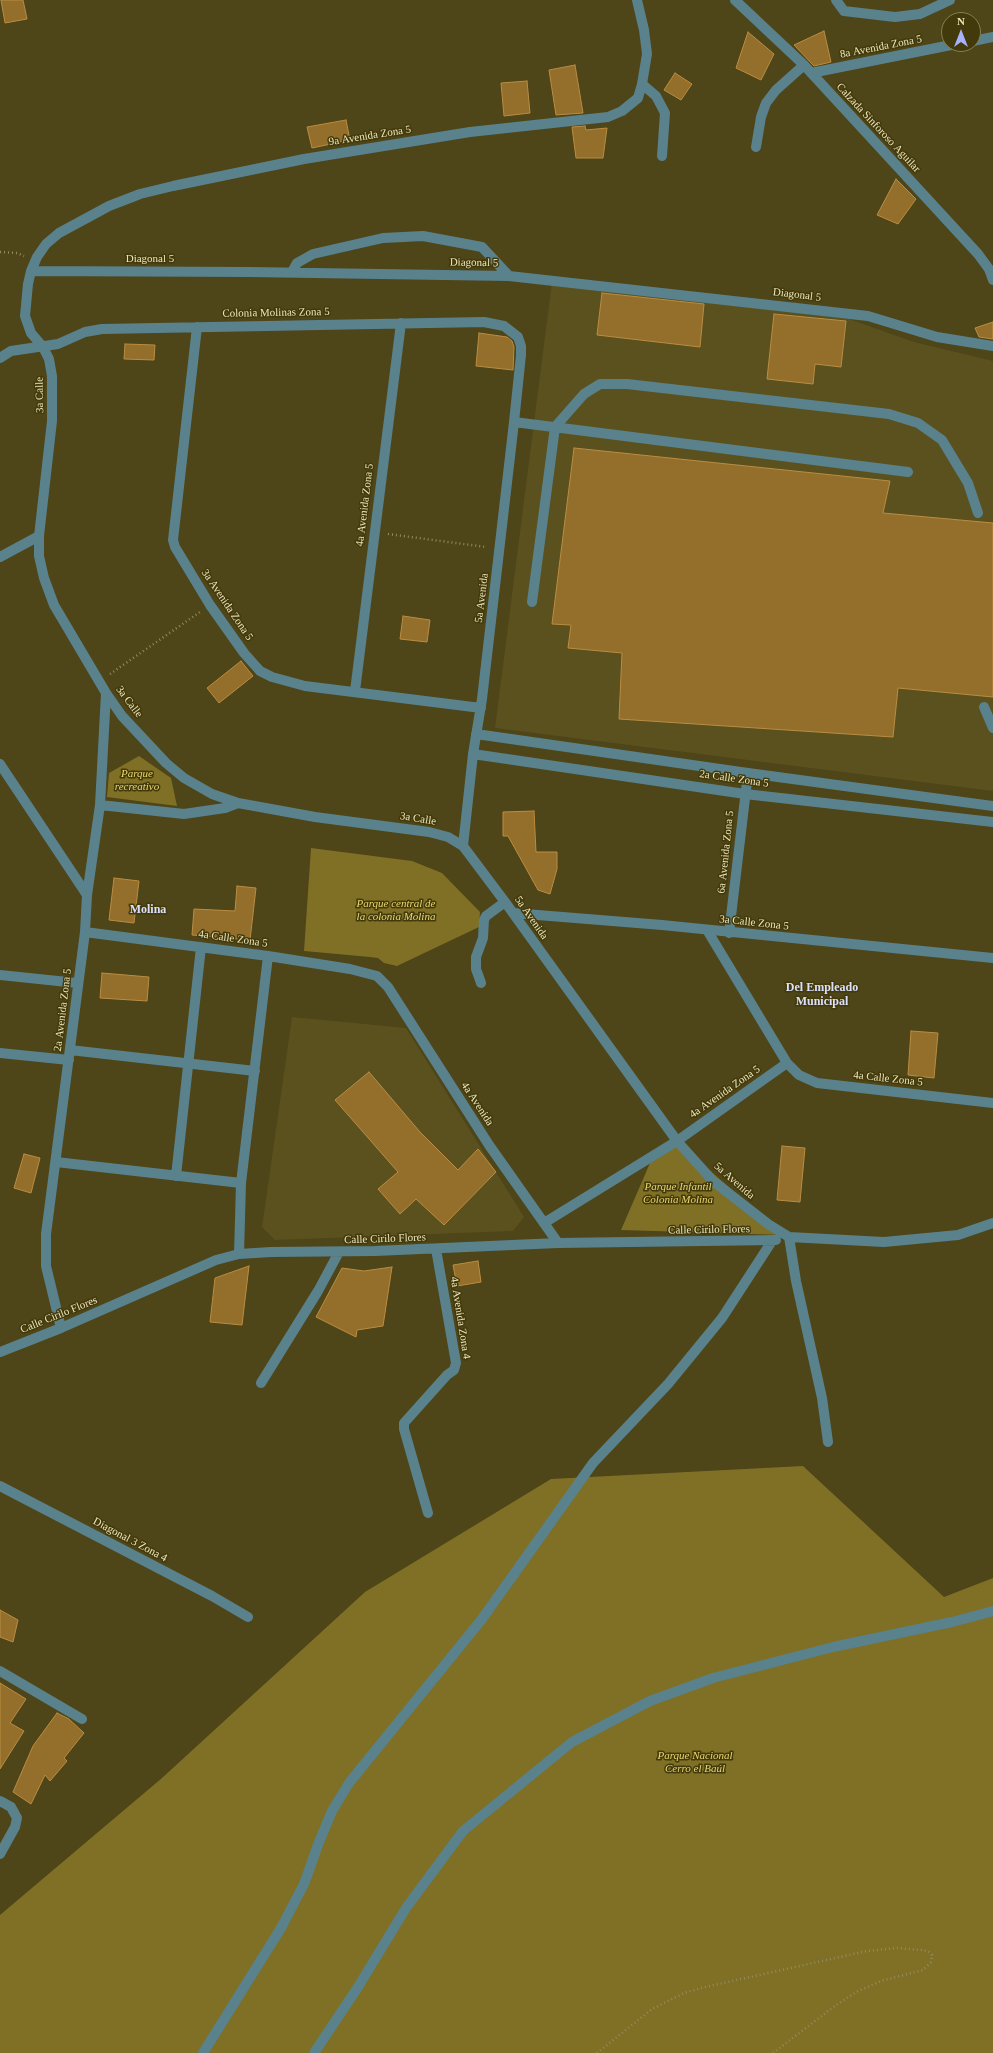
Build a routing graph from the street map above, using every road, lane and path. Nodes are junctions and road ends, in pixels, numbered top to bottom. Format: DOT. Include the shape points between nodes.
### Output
graph roads {
  1 [pos="637,0"];
  2 [pos="735,0"];
  3 [pos="836,0"];
  4 [pos="950,0"];
  5 [pos="993,37"];
  6 [pos="981,39"];
  7 [pos="941,47"];
  8 [pos="807,69"];
  9 [pos="642,84"];
  10 [pos="756,147"];
  11 [pos="662,156"];
  12 [pos="0,252"];
  13 [pos="31,271"];
  14 [pos="292,272"];
  15 [pos="509,276"];
  16 [pos="993,280"];
  17 [pos="401,323"];
  18 [pos="197,327"];
  19 [pos="511,331"];
  20 [pos="993,346"];
  21 [pos="43,347"];
  22 [pos="0,358"];
  23 [pos="514,422"];
  24 [pos="556,427"];
  25 [pos="908,472"];
  26 [pos="978,513"];
  27 [pos="374,532"];
  28 [pos="38,536"];
  29 [pos="500,548"];
  30 [pos="0,557"];
  31 [pos="532,602"];
  32 [pos="210,605"];
  33 [pos="100,681"];
  34 [pos="355,691"];
  35 [pos="106,693"];
  36 [pos="984,707"];
  37 [pos="481,708"];
  38 [pos="993,728"];
  39 [pos="476,734"];
  40 [pos="473,754"];
  41 [pos="0,764"];
  42 [pos="748,773"];
  43 [pos="745,794"];
  44 [pos="238,803"];
  45 [pos="100,805"];
  46 [pos="993,806"];
  47 [pos="993,822"];
  48 [pos="463,846"];
  49 [pos="87,895"];
  50 [pos="505,902"];
  51 [pos="513,913"];
  52 [pos="707,930"];
  53 [pos="85,932"];
  54 [pos="729,933"];
  55 [pos="201,946"];
  56 [pos="268,956"];
  57 [pos="993,958"];
  58 [pos="0,975"];
  59 [pos="377,976"];
  60 [pos="77,983"];
  61 [pos="480,983"];
  62 [pos="0,1053"];
  63 [pos="69,1055"];
  64 [pos="787,1063"];
  65 [pos="189,1064"];
  66 [pos="255,1071"];
  67 [pos="993,1103"];
  68 [pos="677,1141"];
  69 [pos="56,1162"];
  70 [pos="176,1176"];
  71 [pos="242,1183"];
  72 [pos="544,1223"];
  73 [pos="993,1223"];
  74 [pos="789,1237"];
  75 [pos="772,1241"];
  76 [pos="558,1243"];
  77 [pos="436,1249"];
  78 [pos="339,1252"];
  79 [pos="239,1254"];
  80 [pos="61,1328"];
  81 [pos="0,1352"];
  82 [pos="261,1383"];
  83 [pos="828,1442"];
  84 [pos="0,1486"];
  85 [pos="428,1513"];
  86 [pos="993,1611"];
  87 [pos="248,1617"];
  88 [pos="0,1670"];
  89 [pos="82,1719"];
  90 [pos="0,1801"];
  91 [pos="0,1854"];
  92 [pos="203,2053"];
  93 [pos="314,2053"];
  94 [pos="597,2053"];
  95 [pos="773,2053"];
  1 -- 9 [label="street, 9a Avenida Zona 5" via="647,54"];
  2 -- 8 [label="street, Calzada Sinforoso Aguilar"];
  3 -- 4 [label="street" via="844,11 895,18 920,14"];
  5 -- 6 [label="street"];
  7 -- 8 [label="street, 8a Avenida Zona 5"];
  8 -- 10 [label="street" via="776,90 766,103"];
  8 -- 16 [label="street, Calzada Sinforoso Aguilar" via="978,254 989,268"];
  9 -- 11 [label="street" via="656,96 665,113"];
  9 -- 13 [label="street, 9a Avenida Zona 5" via="638,98 622,111 608,117 440,137 304,159 140,194 109,206 59,233 46,244"];
  12 -- 13 [label="path" via="24,256"];
  13 -- 14 [label="street, Diagonal 5"];
  13 -- 21 [label="street" via="25,316 31,333"];
  14 -- 15 [label="street, Diagonal 5"];
  14 -- 15 [label="street" via="297,263 314,254 383,238 424,236 482,247"];
  15 -- 20 [label="street, Diagonal 5" via="868,316 937,337"];
  17 -- 18 [label="street, Colonia Molinas Zona 5"];
  17 -- 19 [label="street, Colonia Molinas Zona 5" via="484,322 500,325"];
  17 -- 27 [label="street, 4a Avenida Zona 5"];
  18 -- 21 [label="street, Colonia Molinas Zona 5" via="102,329 85,332 58,344"];
  18 -- 32 [label="street, 3a Avenida Zona 5" via="173,540"];
  19 -- 23 [label="street, 5a Avenida" via="521,346"];
  21 -- 22 [label="street, Colonia Molinas Zona 5" via="25,348"];
  21 -- 28 [label="street, 3a Calle" via="49,359 53,394"];
  23 -- 24 [label="street"];
  23 -- 29 [label="street, 5a Avenida"];
  24 -- 25 [label="street"];
  24 -- 26 [label="street" via="584,394 600,384 627,384 889,414 918,423 942,440 968,483"];
  24 -- 31 [label="street"];
  27 -- 29 [label="path"];
  27 -- 34 [label="street, 4a Avenida Zona 5"];
  28 -- 30 [label="street"];
  28 -- 33 [label="street, 3a Calle" via="44,578 54,605"];
  29 -- 37 [label="street, 5a Avenida"];
  32 -- 33 [label="path"];
  32 -- 34 [label="street, 3a Avenida Zona 5" via="260,672 305,686"];
  33 -- 35 [label="street, 3a Calle"];
  34 -- 37 [label="street, 3a Avenida Zona 5"];
  35 -- 44 [label="street, 3a Calle" via="122,716 166,763 184,778 212,794"];
  35 -- 45 [label="street, 2a Avenida Zona 5"];
  36 -- 38 [label="street"];
  37 -- 39 [label="street, 5a Avenida"];
  39 -- 40 [label="street, 5a Avenida"];
  39 -- 42 [label="street, 2a Calle Zona 5"];
  40 -- 43 [label="street, 2a Calle Zona 5"];
  40 -- 48 [label="street, 5a Avenida"];
  41 -- 49 [label="street"];
  42 -- 43 [label="street, 6a Avenida Zona 5"];
  42 -- 46 [label="street, 2a Calle Zona 5"];
  43 -- 47 [label="street, 2a Calle Zona 5"];
  43 -- 54 [label="street, 6a Avenida Zona 5"];
  44 -- 45 [label="street" via="225,808 184,814"];
  44 -- 48 [label="street, 3a Calle" via="315,817 429,832 448,837"];
  45 -- 49 [label="street, 2a Avenida Zona 5"];
  48 -- 50 [label="street, 5a Avenida"];
  49 -- 53 [label="street, 2a Avenida Zona 5"];
  50 -- 51 [label="street, 5a Avenida"];
  50 -- 61 [label="street" via="484,920 484,938 476,957"];
  51 -- 52 [label="street, 3a Calle Zona 5"];
  51 -- 68 [label="street, 5a Avenida"];
  52 -- 54 [label="street, 3a Calle Zona 5"];
  52 -- 64 [label="street"];
  53 -- 55 [label="street, 4a Calle Zona 5"];
  53 -- 60 [label="street, 2a Avenida Zona 5"];
  54 -- 57 [label="street, 3a Calle Zona 5"];
  55 -- 56 [label="street, 4a Calle Zona 5"];
  55 -- 65 [label="street"];
  56 -- 59 [label="street, 4a Calle Zona 5" via="350,969"];
  56 -- 66 [label="street"];
  58 -- 60 [label="street"];
  59 -- 72 [label="street, 4a Avenida" via="388,987 489,1144"];
  60 -- 63 [label="street, 2a Avenida Zona 5"];
  62 -- 63 [label="street"];
  63 -- 65 [label="street"];
  63 -- 69 [label="street, 2a Avenida Zona 5"];
  64 -- 67 [label="street, 4a Calle Zona 5" via="799,1075 817,1083"];
  64 -- 68 [label="street, 4a Avenida Zona 5"];
  65 -- 66 [label="street"];
  65 -- 70 [label="street"];
  66 -- 71 [label="street"];
  68 -- 72 [label="street, 4a Avenida Zona 5"];
  68 -- 74 [label="street, 5a Avenida" via="713,1181"];
  69 -- 70 [label="street"];
  69 -- 80 [label="street, 2a Avenida Zona 5" via="45,1252"];
  70 -- 71 [label="street"];
  71 -- 79 [label="street"];
  72 -- 76 [label="street, 4a Avenida"];
  73 -- 74 [label="street, 5a Avenida" via="958,1235 884,1242"];
  74 -- 75 [label="street, Calle Cirilo Flores"];
  74 -- 83 [label="street" via="822,1398"];
  75 -- 76 [label="street, Calle Cirilo Flores"];
  75 -- 92 [label="street" via="722,1318 668,1384 593,1463 482,1619 349,1783 332,1811 304,1884"];
  76 -- 77 [label="street, Calle Cirilo Flores"];
  77 -- 78 [label="street, Calle Cirilo Flores"];
  77 -- 85 [label="street, 4a Avenida Zona 4" via="456,1363 454,1370 404,1423"];
  78 -- 79 [label="street, Calle Cirilo Flores"];
  78 -- 82 [label="street"];
  79 -- 80 [label="street, Calle Cirilo Flores" via="216,1260"];
  80 -- 81 [label="street, Calle Cirilo Flores"];
  84 -- 87 [label="street, Diagonal 3 Zona 4"];
  86 -- 93 [label="street" via="833,1647 713,1678 650,1701 572,1742 463,1831 406,1908"];
  88 -- 89 [label="street"];
  90 -- 91 [label="street" via="11,1808 17,1818 16,1827"];
  94 -- 95 [label="path" via="652,2009 684,1993 701,1988 867,1951 897,1948 928,1951 932,1956 931,1962 923,1970 882,1981 858,1991"];
}
